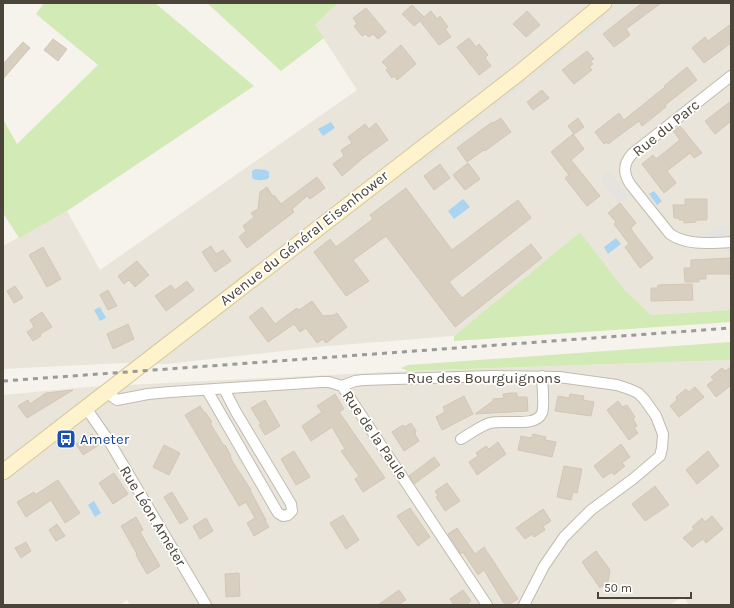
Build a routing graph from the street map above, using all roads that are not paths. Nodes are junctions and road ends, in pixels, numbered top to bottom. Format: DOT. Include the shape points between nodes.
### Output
graph roads {
  1 [pos="604,3"];
  2 [pos="731,76"];
  3 [pos="731,242"];
  4 [pos="542,376"];
  5 [pos="342,386"];
  6 [pos="224,389"];
  7 [pos="207,390"];
  8 [pos="106,392"];
  9 [pos="86,408"];
  10 [pos="461,439"];
  11 [pos="3,472"];
  12 [pos="206,605"];
  13 [pos="487,605"];
  14 [pos="524,605"];
  1 -- 8 [label="main road, Avenue du Général Eisenhower" via="519,73"];
  2 -- 3 [label="street, Rue du Parc" via="632,154 624,169 630,184 670,234 697,243"];
  4 -- 5 [label="street, Rue des Bourguignons" via="422,377 355,381"];
  4 -- 10 [label="street" via="543,409 537,419 528,422 490,423"];
  4 -- 14 [label="street, Rue des Bourguignons" via="584,380 638,393 656,416 662,428 663,441 660,456 592,510 564,537 552,552"];
  5 -- 6 [label="street, Rue de la Paule" via="321,382"];
  5 -- 13 [label="street, Rue de la Paule"];
  6 -- 7 [label="street, Rue de la Paule"];
  6 -- 7 [label="street" via="291,504 292,511 288,515 282,516 278,513"];
  7 -- 8 [label="street, Rue de la Paule" via="148,394 117,400"];
  8 -- 9 [label="main road, Avenue du Général Eisenhower"];
  9 -- 11 [label="main road, Avenue du Général Eisenhower"];
  9 -- 12 [label="street, Rue Léon Ameter" via="109,441"];
}
